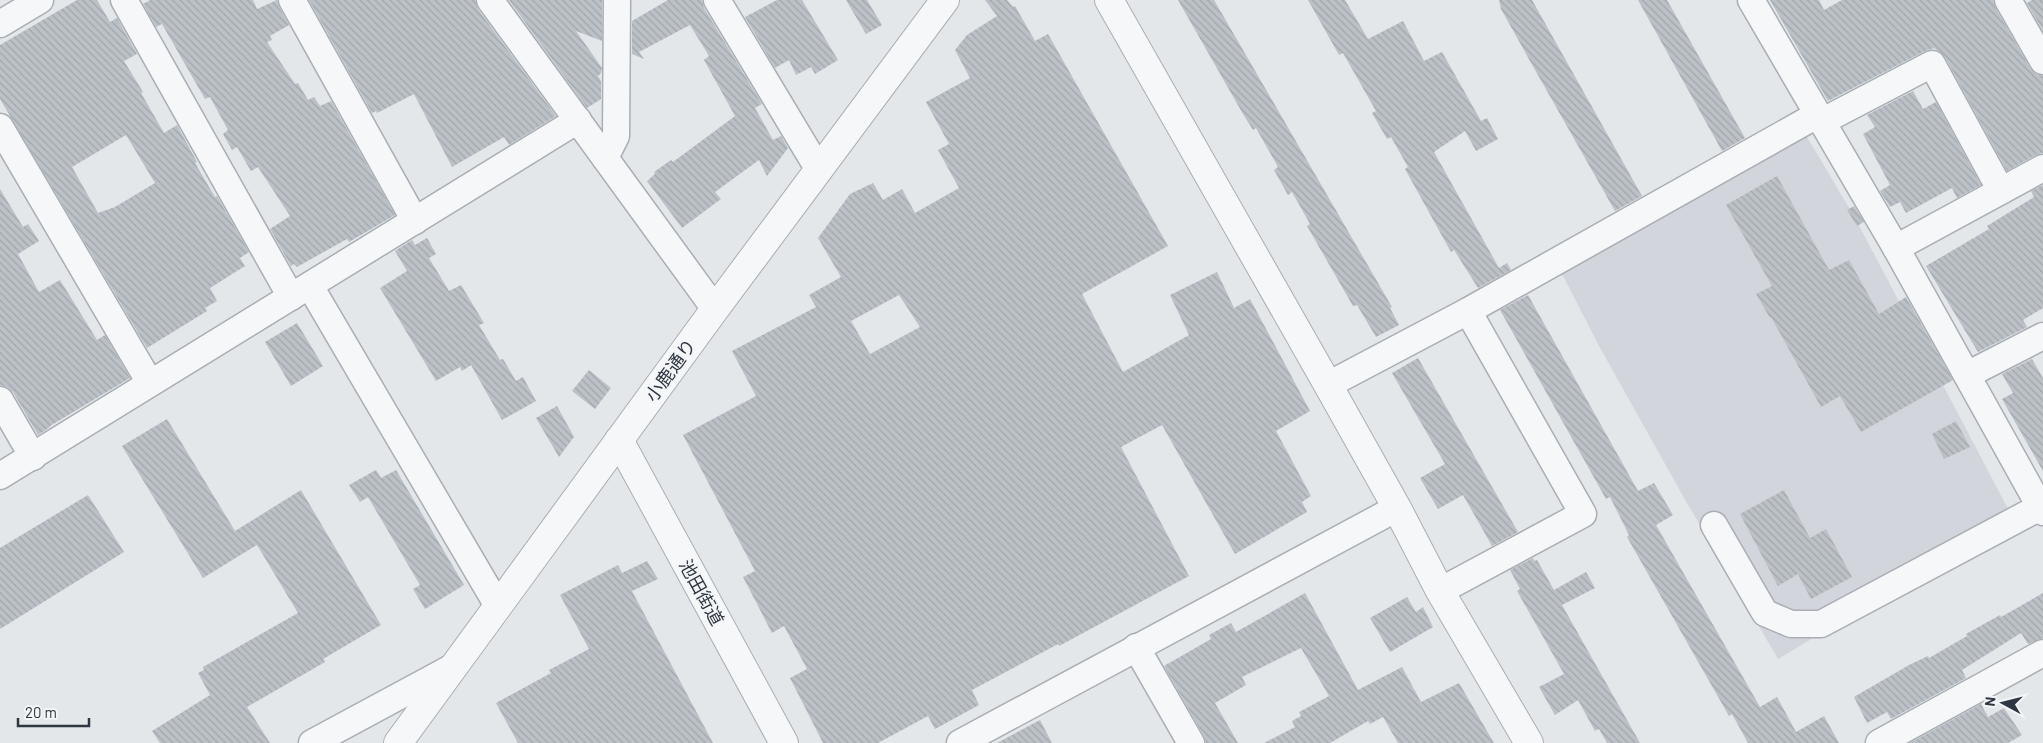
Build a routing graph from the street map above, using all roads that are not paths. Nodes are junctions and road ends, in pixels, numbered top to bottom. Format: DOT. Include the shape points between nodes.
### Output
graph roads {
  1 [pos="40,0"];
  2 [pos="124,0"];
  3 [pos="292,0"];
  4 [pos="490,0"];
  5 [pos="617,0"];
  6 [pos="717,0"];
  7 [pos="945,0"];
  8 [pos="1109,0"];
  9 [pos="1751,0"];
  10 [pos="2008,0"];
  11 [pos="0,24"];
  12 [pos="2041,54"];
  13 [pos="1819,119"];
  14 [pos="578,120"];
  15 [pos="0,127"];
  16 [pos="605,158"];
  17 [pos="2043,168"];
  18 [pos="820,170"];
  19 [pos="2001,191"];
  20 [pos="415,221"];
  21 [pos="1896,248"];
  22 [pos="301,292"];
  23 [pos="715,309"];
  24 [pos="1468,311"];
  25 [pos="2043,336"];
  26 [pos="1966,375"];
  27 [pos="150,383"];
  28 [pos="1328,385"];
  29 [pos="0,400"];
  30 [pos="619,440"];
  31 [pos="33,457"];
  32 [pos="0,476"];
  33 [pos="2039,497"];
  34 [pos="1397,508"];
  35 [pos="1714,525"];
  36 [pos="1440,591"];
  37 [pos="498,606"];
  38 [pos="1136,647"];
  39 [pos="2043,653"];
  40 [pos="453,667"];
  41 [pos="312,743"];
  42 [pos="398,743"];
  43 [pos="784,743"];
  44 [pos="960,743"];
  45 [pos="1191,743"];
  46 [pos="1529,743"];
  47 [pos="1879,743"];
  1 -- 11 [label="street"];
  2 -- 22 [label="street"];
  3 -- 20 [label="street"];
  4 -- 14 [label="street"];
  5 -- 16 [label="street" via="616,136"];
  6 -- 18 [label="street"];
  7 -- 18 [label="street, 小鹿通り"];
  8 -- 28 [label="street"];
  9 -- 13 [label="street"];
  10 -- 12 [label="street"];
  13 -- 19 [label="street" via="1932,64"];
  13 -- 21 [label="street"];
  13 -- 24 [label="street"];
  14 -- 16 [label="street"];
  14 -- 20 [label="street"];
  15 -- 27 [label="street"];
  16 -- 23 [label="street"];
  17 -- 19 [label="street"];
  18 -- 23 [label="street, 小鹿通り"];
  19 -- 21 [label="street"];
  20 -- 22 [label="street"];
  21 -- 26 [label="street"];
  22 -- 27 [label="street"];
  22 -- 37 [label="street"];
  23 -- 30 [label="street, 小鹿通り"];
  24 -- 28 [label="street"];
  24 -- 36 [label="street" via="1582,514"];
  25 -- 26 [label="street"];
  26 -- 33 [label="street"];
  27 -- 31 [label="street"];
  28 -- 34 [label="street"];
  29 -- 31 [label="street"];
  30 -- 37 [label="street, 小鹿通り"];
  30 -- 43 [label="street, 池田街道"];
  31 -- 32 [label="street"];
  33 -- 35 [label="street" via="1821,624 1791,624 1765,613"];
  34 -- 36 [label="street"];
  34 -- 38 [label="street"];
  36 -- 46 [label="street"];
  37 -- 40 [label="street, 小鹿通り"];
  38 -- 44 [label="street"];
  38 -- 45 [label="street"];
  39 -- 47 [label="street"];
  40 -- 41 [label="street"];
  40 -- 42 [label="street, 小鹿通り"];
}
